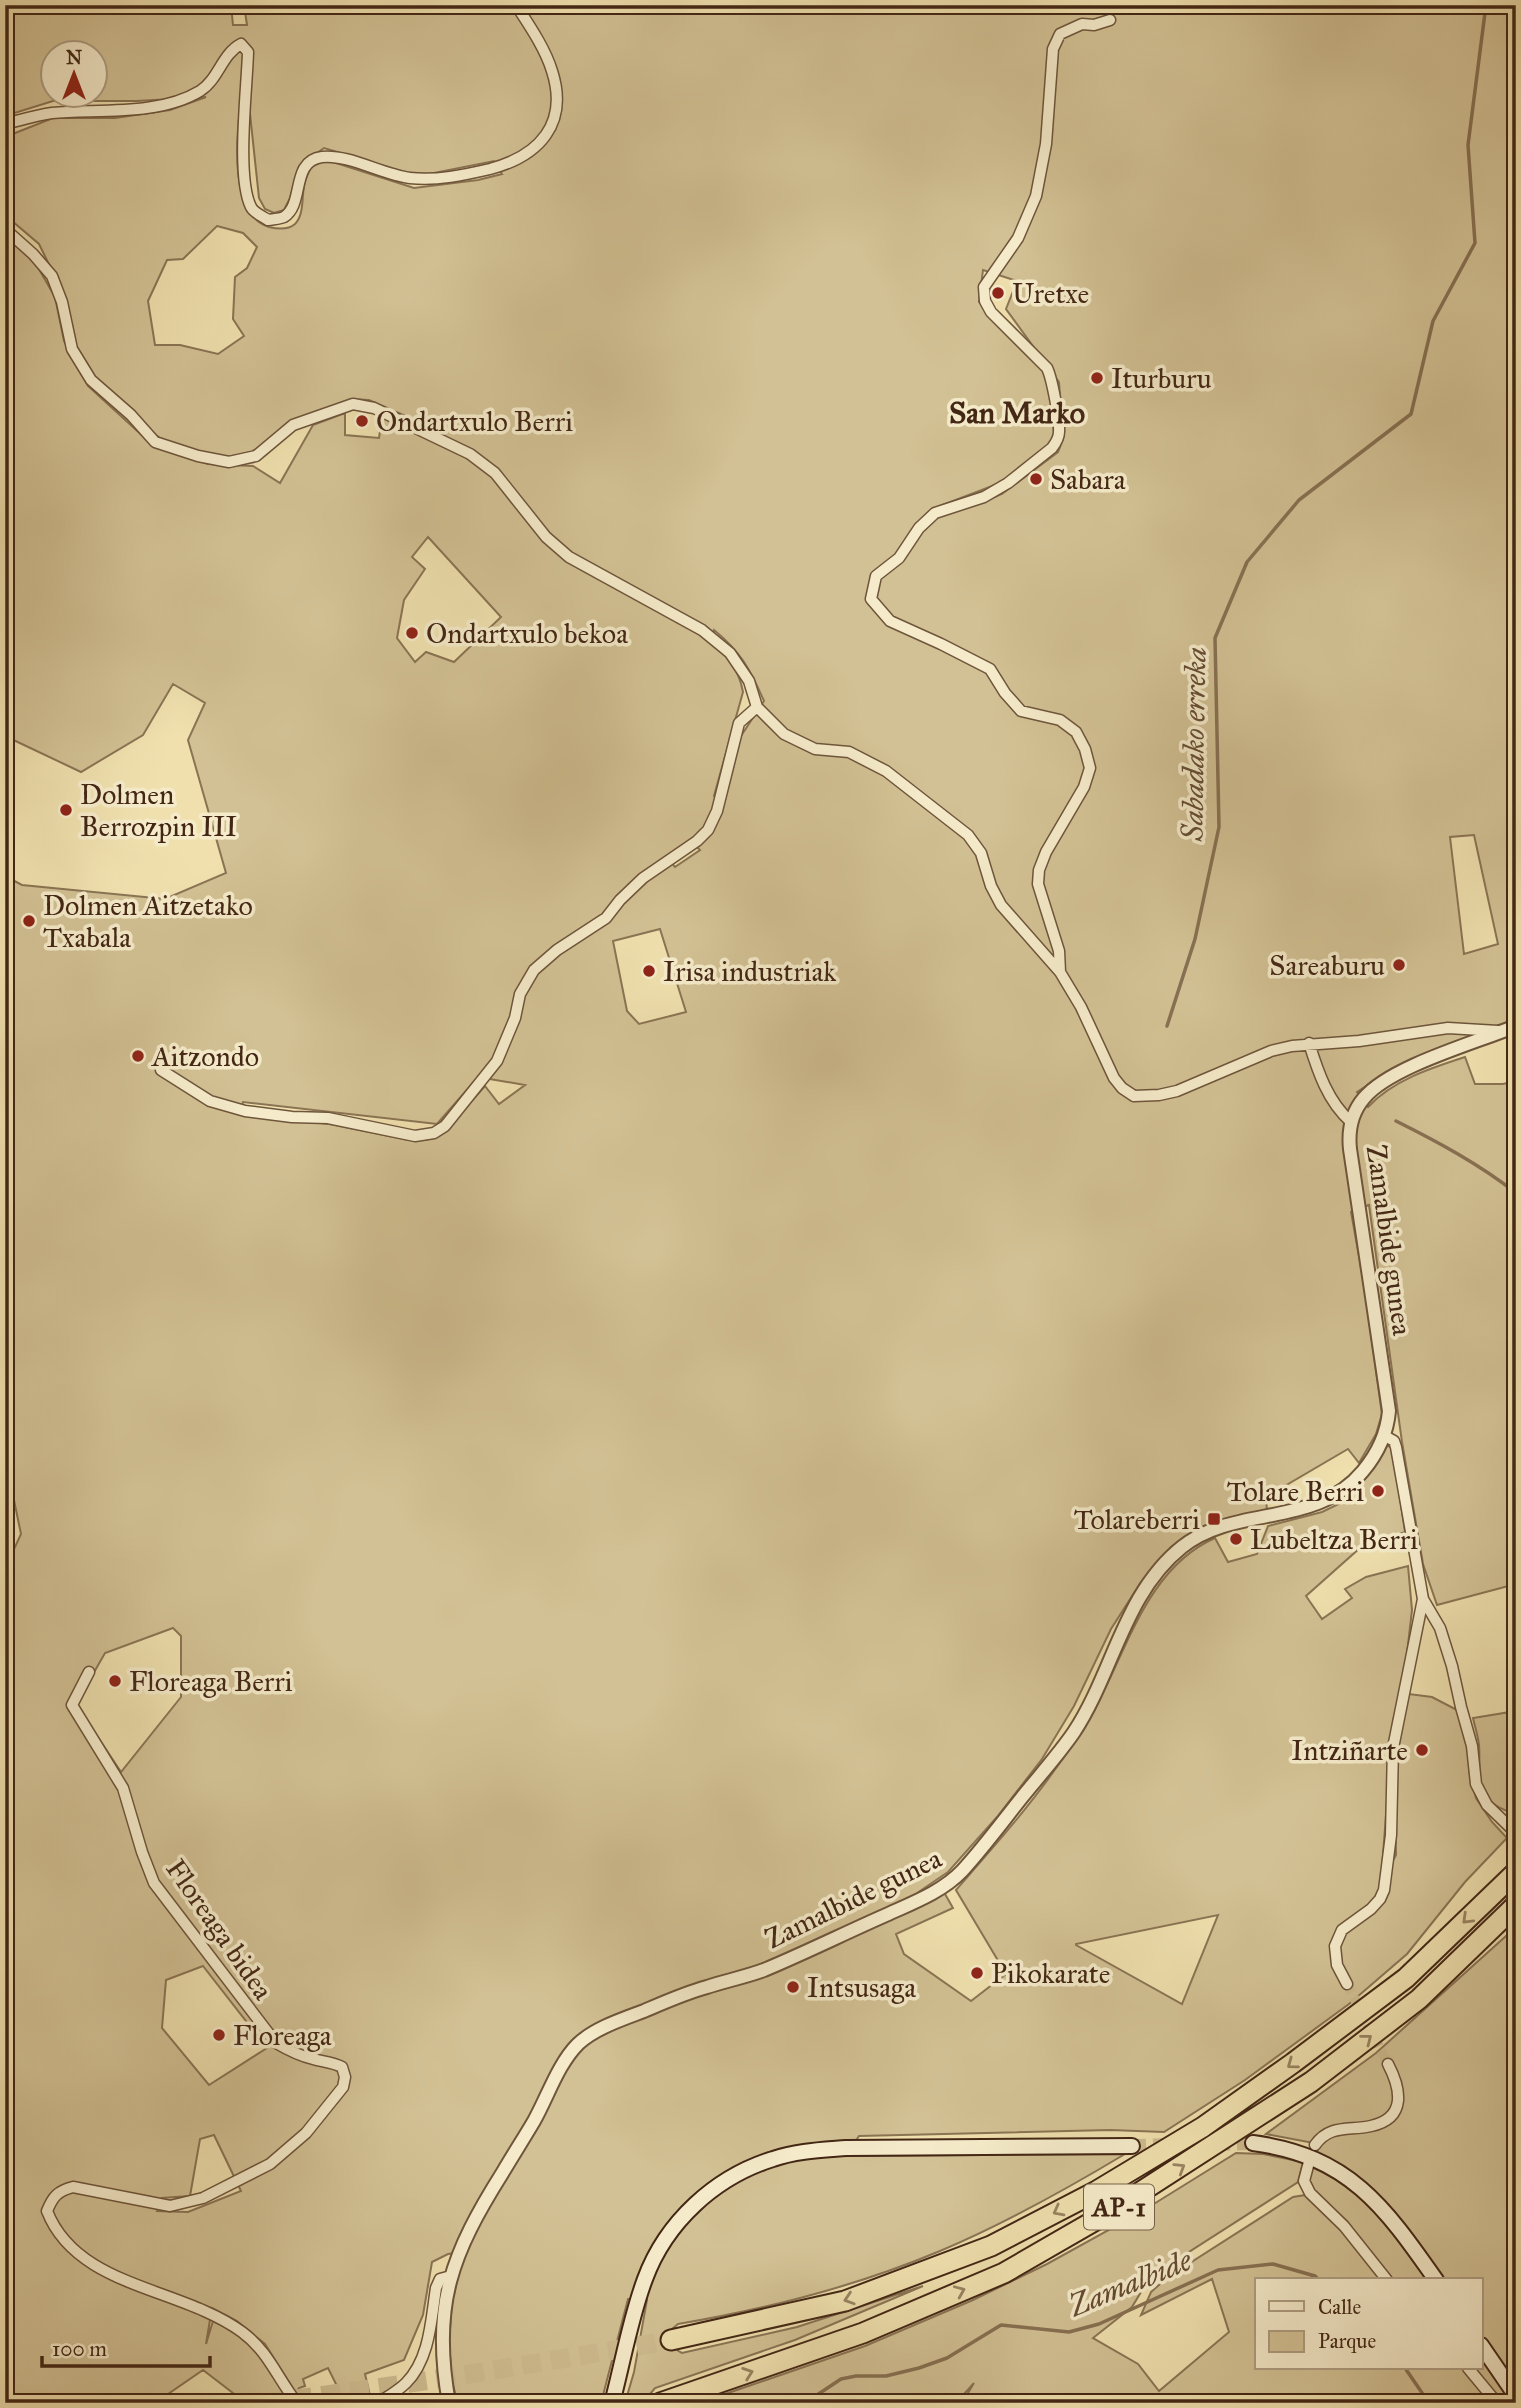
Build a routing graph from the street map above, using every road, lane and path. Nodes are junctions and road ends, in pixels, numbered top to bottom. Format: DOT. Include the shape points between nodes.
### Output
graph roads {
  1 [pos="516,5"];
  2 [pos="1111,20"];
  3 [pos="5,124"];
  4 [pos="5,229"];
  5 [pos="757,707"];
  6 [pos="1060,972"];
  7 [pos="1516,1026"];
  8 [pos="1502,1032"];
  9 [pos="1309,1044"];
  10 [pos="161,1070"];
  11 [pos="1352,1122"];
  12 [pos="1385,1436"];
  13 [pos="1423,1599"];
  14 [pos="89,1672"];
  15 [pos="1516,1833"];
  16 [pos="1516,1872"];
  17 [pos="1516,1905"];
  18 [pos="1347,1984"];
  19 [pos="1388,2064"];
  20 [pos="1253,2143"];
  21 [pos="1315,2145"];
  22 [pos="1132,2146"];
  23 [pos="1309,2162"];
  24 [pos="451,2276"];
  25 [pos="1385,2278"];
  26 [pos="1435,2278"];
  27 [pos="671,2340"];
  28 [pos="1482,2346"];
  29 [pos="1470,2370"];
  30 [pos="1516,2396"];
  31 [pos="297,2403"];
  32 [pos="378,2403"];
  33 [pos="449,2403"];
  34 [pos="612,2403"];
  35 [pos="660,2403"];
  36 [pos="1497,2403"];
  1 -- 3 [label="street" via="552,69 556,108 541,142 528,154 478,172 428,179 319,157 307,164 300,176 292,208 283,217 268,220 252,210 245,190 248,52 241,44 232,48 202,90 177,102 118,111 50,113"];
  2 -- 6 [label="street" via="1082,24 1060,34 1053,49 1046,144 1036,196 1018,238 984,287 992,312 1052,378 1057,442 1030,467 984,497 935,513 899,558 876,576 871,599 890,621 990,669 1021,711 1060,720 1076,732 1085,749 1090,768 1084,787 1039,870 1038,884 1059,951"];
  4 -- 5 [label="street" via="52,276 72,349 91,380 155,442 229,462 256,456 293,425 353,404 374,408 470,454 495,473 546,537 569,557 702,630 730,653 749,681"];
  5 -- 6 [label="street" via="784,734 815,749 849,752 886,771 968,835 981,853 1001,905"];
  5 -- 10 [label="street" via="738,723 718,811 708,830 643,878 606,918 534,970 520,994 497,1061 445,1126 434,1133 415,1136 328,1118 245,1111 210,1101"];
  6 -- 9 [label="street" via="1114,1078 1134,1096 1177,1091 1272,1051"];
  7 -- 8 [label="street, Zamalbide gunea"];
  8 -- 9 [label="street" via="1448,1028"];
  8 -- 11 [label="street, Zamalbide gunea" via="1381,1083 1358,1105"];
  9 -- 11 [label="street" via="1338,1110"];
  11 -- 12 [label="street, Zamalbide gunea" via="1350,1149 1387,1389"];
  12 -- 13 [label="street" via="1396,1447"];
  12 -- 24 [label="street, Zamalbide gunea" via="1355,1481 1331,1498 1302,1510 1202,1534 1166,1563 1128,1618 1075,1731 949,1883 763,1970 679,1996 581,2041 465,2236"];
  13 -- 15 [label="street" via="1440,1628 1452,1666 1472,1746 1476,1784 1487,1805"];
  13 -- 18 [label="street" via="1394,1748 1384,1890 1371,1909 1342,1930 1335,1946 1337,1965"];
  14 -- 31 [label="street, Floreaga bidea" via="72,1705 123,1788 154,1882 276,2043 294,2054 342,2067 345,2077 343,2087 306,2133 270,2164 203,2198 170,2206 74,2187 60,2190 47,2211 54,2229 82,2258 214,2315 259,2345"];
  16 -- 27 [label="highway, AP-1, one-way" via="1406,1978 1203,2127 1095,2192 992,2246 845,2301"];
  35 -- 17 [label="highway, AP-1, one-way" via="863,2333 1004,2273 1108,2213 1311,2082 1419,1999"];
  19 -- 21 [label="street" via="1398,2083 1394,2112 1379,2124 1337,2129"];
  20 -- 26 [label="main road" via="1307,2155 1360,2187 1389,2216"];
  22 -- 34 [label="main road" via="846,2148 774,2158 743,2171 688,2210 654,2257 639,2294"];
  23 -- 25 [label="street" via="1304,2181 1310,2193 1344,2226"];
  24 -- 32 [label="street" via="440,2279 436,2288 425,2351 415,2371"];
  24 -- 33 [label="street, Zamalbide gunea" via="442,2350"];
  28 -- 30 [label="main road"];
  29 -- 36 [label="street"];
}
